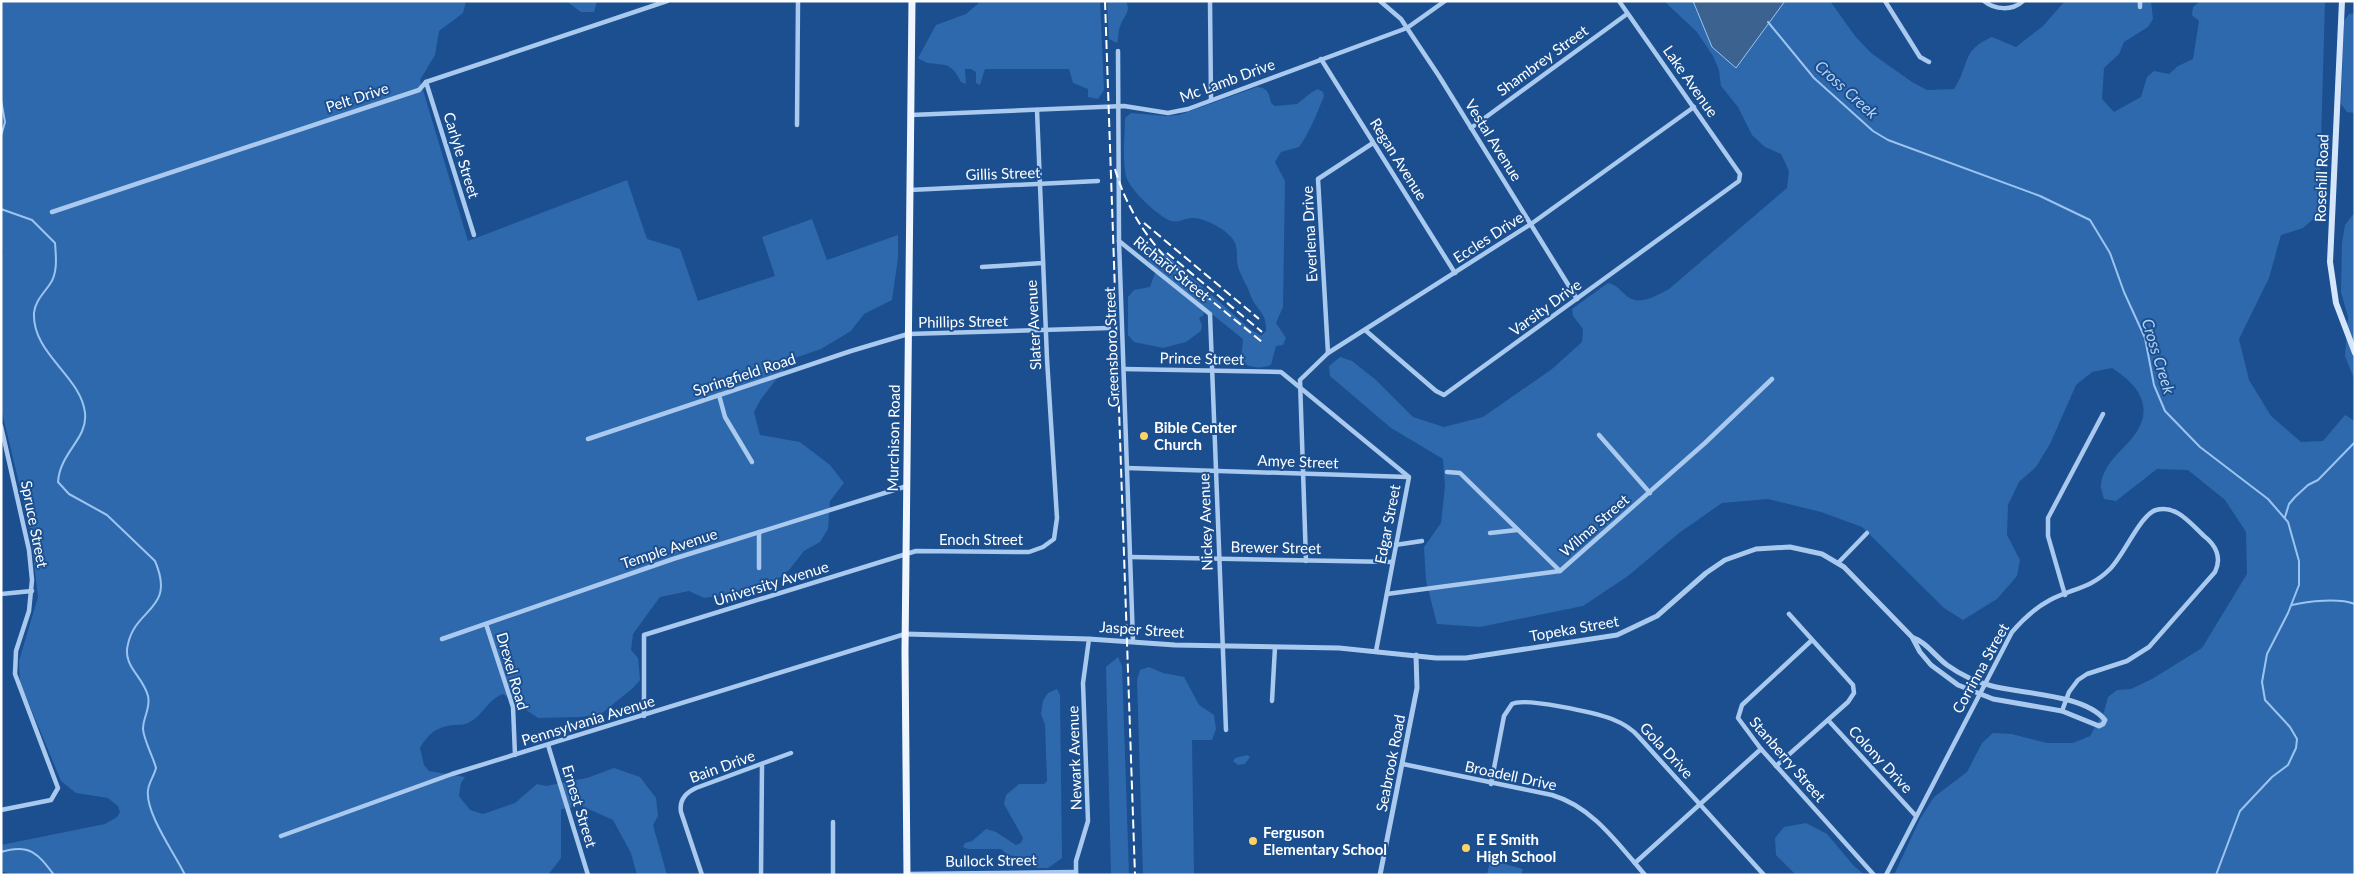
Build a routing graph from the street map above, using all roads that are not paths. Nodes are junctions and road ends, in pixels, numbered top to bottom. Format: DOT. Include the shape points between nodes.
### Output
graph roads {
  1 [pos="667,1"];
  2 [pos="798,1"];
  3 [pos="912,1"];
  4 [pos="1210,1"];
  5 [pos="1380,1"];
  6 [pos="1445,1"];
  7 [pos="1619,1"];
  8 [pos="1884,1"];
  9 [pos="1984,1"];
  10 [pos="2023,1"];
  11 [pos="2140,1"];
  12 [pos="2342,1"];
  13 [pos="2140,7"];
  14 [pos="1628,14"];
  15 [pos="1407,28"];
  16 [pos="1118,51"];
  17 [pos="1321,59"];
  18 [pos="1929,62"];
  19 [pos="426,82"];
  20 [pos="1211,100"];
  21 [pos="1118,106"];
  22 [pos="1694,107"];
  23 [pos="1037,110"];
  24 [pos="911,115"];
  25 [pos="797,126"];
  26 [pos="1471,128"];
  27 [pos="1374,143"];
  28 [pos="1740,177"];
  29 [pos="1098,181"];
  30 [pos="1040,184"];
  31 [pos="910,190"];
  32 [pos="52,212"];
  33 [pos="1531,224"];
  34 [pos="474,235"];
  35 [pos="1119,241"];
  36 [pos="1042,263"];
  37 [pos="982,267"];
  38 [pos="1455,273"];
  39 [pos="1577,299"];
  40 [pos="1210,314"];
  41 [pos="1109,328"];
  42 [pos="1365,330"];
  43 [pos="1046,331"];
  44 [pos="908,334"];
  45 [pos="1328,353"];
  46 [pos="2355,353"];
  47 [pos="1124,369"];
  48 [pos="1212,372"];
  49 [pos="1281,372"];
  50 [pos="1772,379"];
  51 [pos="1299,387"];
  52 [pos="719,395"];
  53 [pos="2103,414"];
  54 [pos="1,426"];
  55 [pos="1599,435"];
  56 [pos="588,439"];
  57 [pos="752,462"];
  58 [pos="1127,468"];
  59 [pos="1215,471"];
  60 [pos="1447,472"];
  61 [pos="1303,473"];
  62 [pos="1409,477"];
  63 [pos="907,486"];
  64 [pos="1650,493"];
  65 [pos="1517,530"];
  66 [pos="759,532"];
  67 [pos="1490,533"];
  68 [pos="1868,533"];
  69 [pos="1054,539"];
  70 [pos="1422,542"];
  71 [pos="1395,545"];
  72 [pos="906,555"];
  73 [pos="1130,557"];
  74 [pos="1219,559"];
  75 [pos="1306,560"];
  76 [pos="1392,562"];
  77 [pos="1838,563"];
  78 [pos="759,568"];
  79 [pos="1560,571"];
  80 [pos="32,591"];
  81 [pos="1,594"];
  82 [pos="1387,594"];
  83 [pos="2065,595"];
  84 [pos="1789,614"];
  85 [pos="486,624"];
  86 [pos="905,634"];
  87 [pos="1912,637"];
  88 [pos="442,639"];
  89 [pos="1089,639"];
  90 [pos="1812,640"];
  91 [pos="1133,641"];
  92 [pos="1221,646"];
  93 [pos="1275,647"];
  94 [pos="1376,651"];
  95 [pos="1416,655"];
  96 [pos="1984,684"];
  97 [pos="1979,694"];
  98 [pos="2066,699"];
  99 [pos="1272,701"];
  100 [pos="2062,711"];
  101 [pos="644,716"];
  102 [pos="1828,720"];
  103 [pos="1226,730"];
  104 [pos="548,745"];
  105 [pos="1761,750"];
  106 [pos="791,753"];
  107 [pos="514,755"];
  108 [pos="1402,764"];
  109 [pos="762,765"];
  110 [pos="1776,766"];
  111 [pos="1491,784"];
  112 [pos="1700,804"];
  113 [pos="1,810"];
  114 [pos="1916,816"];
  115 [pos="833,822"];
  116 [pos="281,836"];
  117 [pos="1635,863"];
  118 [pos="1076,873"];
  119 [pos="907,874"];
  120 [pos="992,874"];
  121 [pos="588,875"];
  122 [pos="702,875"];
  123 [pos="761,875"];
  124 [pos="833,875"];
  125 [pos="1380,875"];
  126 [pos="1645,875"];
  127 [pos="1764,875"];
  128 [pos="1874,875"];
  129 [pos="1886,875"];
  1 -- 19 [label="street, Pelt Drive"];
  2 -- 25 [label="street"];
  3 -- 24 [label="main road, Murchison Road"];
  4 -- 20 [label="street"];
  5 -- 15 [label="street, Vestal Avenue"];
  6 -- 15 [label="street, Mc Lamb Drive"];
  7 -- 14 [label="street, Lake Avenue"];
  8 -- 18 [label="street" via="1920,57"];
  9 -- 10 [label="street" via="2003,8 2018,6"];
  11 -- 13 [label="street"];
  12 -- 46 [label="main road, Rosehill Road" via="2330,262 2336,303"];
  14 -- 22 [label="street, Lake Avenue"];
  14 -- 26 [label="street, Shambrey Street"];
  15 -- 17 [label="street, Mc Lamb Drive"];
  15 -- 26 [label="street, Vestal Avenue"];
  16 -- 21 [label="street, Greensboro Street"];
  17 -- 20 [label="street, Mc Lamb Drive"];
  17 -- 27 [label="street, Regan Avenue"];
  19 -- 32 [label="street, Pelt Drive" via="419,90"];
  19 -- 34 [label="street, Carlyle Street"];
  20 -- 21 [label="street, Mc Lamb Drive" via="1168,113"];
  21 -- 23 [label="street, Mc Lamb Drive"];
  21 -- 35 [label="street, Greensboro Street"];
  22 -- 28 [label="street, Lake Avenue"];
  22 -- 33 [label="street, Eccles Drive"];
  23 -- 24 [label="street, Mc Lamb Drive"];
  23 -- 30 [label="street, Slater Avenue"];
  24 -- 31 [label="main road, Murchison Road"];
  26 -- 33 [label="street, Vestal Avenue"];
  27 -- 38 [label="street, Regan Avenue"];
  27 -- 45 [label="street, Everlena Drive" via="1318,178"];
  28 -- 39 [label="street, Varsity Drive" via="1732,189"];
  29 -- 30 [label="street, Gillis Street"];
  30 -- 31 [label="street, Gillis Street"];
  30 -- 36 [label="street, Slater Avenue"];
  31 -- 44 [label="main road, Murchison Road"];
  33 -- 38 [label="street, Eccles Drive"];
  33 -- 39 [label="street, Vestal Avenue"];
  35 -- 40 [label="street, Richard Street"];
  35 -- 47 [label="street, Greensboro Street"];
  36 -- 37 [label="street"];
  36 -- 43 [label="street, Slater Avenue"];
  38 -- 42 [label="street, Eccles Drive"];
  39 -- 42 [label="street, Varsity Drive" via="1444,395"];
  40 -- 48 [label="street, Nickey Avenue"];
  41 -- 43 [label="street, Phillips Street"];
  42 -- 45 [label="street, Eccles Drive"];
  43 -- 44 [label="street, Phillips Street"];
  43 -- 69 [label="street, Slater Avenue" via="1058,518"];
  44 -- 52 [label="street, Springfield Road"];
  44 -- 63 [label="main road, Murchison Road"];
  45 -- 51 [label="street, Eccles Drive" via="1300,380"];
  47 -- 48 [label="street, Prince Street"];
  47 -- 58 [label="street, Greensboro Street"];
  48 -- 49 [label="street, Prince Street"];
  48 -- 59 [label="street, Nickey Avenue"];
  49 -- 51 [label="street, Edgar Street"];
  50 -- 64 [label="street, Wilma Street"];
  51 -- 61 [label="street"];
  51 -- 62 [label="street, Edgar Street"];
  52 -- 56 [label="street, Springfield Road"];
  52 -- 57 [label="street" via="725,417"];
  53 -- 83 [label="street" via="2048,518 2048,536"];
  54 -- 80 [label="street, Spruce Street" via="29,550"];
  55 -- 64 [label="street"];
  58 -- 59 [label="street, Amye Street"];
  58 -- 73 [label="street, Greensboro Street"];
  59 -- 61 [label="street, Amye Street"];
  59 -- 74 [label="street, Nickey Avenue"];
  60 -- 65 [label="street" via="1460,473"];
  61 -- 62 [label="street, Amye Street"];
  61 -- 75 [label="street"];
  62 -- 71 [label="street, Edgar Street"];
  63 -- 66 [label="street, Temple Avenue"];
  63 -- 72 [label="main road, Murchison Road"];
  64 -- 79 [label="street, Wilma Street"];
  65 -- 67 [label="street"];
  65 -- 79 [label="street"];
  66 -- 78 [label="street"];
  66 -- 85 [label="street, Temple Avenue" via="673,558"];
  68 -- 77 [label="street"];
  69 -- 72 [label="street, Enoch Street" via="1029,552 916,551"];
  70 -- 71 [label="street"];
  71 -- 76 [label="street, Edgar Street"];
  72 -- 86 [label="main road, Murchison Road"];
  72 -- 101 [label="street, University Avenue" via="644,636"];
  73 -- 74 [label="street, Brewer Street"];
  73 -- 91 [label="street, Greensboro Street"];
  74 -- 75 [label="street, Brewer Street"];
  74 -- 92 [label="street, Nickey Avenue"];
  75 -- 76 [label="street, Brewer Street"];
  76 -- 82 [label="street, Edgar Street"];
  77 -- 87 [label="street, Topeka Street"];
  77 -- 95 [label="street, Topeka Street" via="1801,548 1756,549 1725,560 1706,572 1657,616 1617,635 1466,658"];
  79 -- 82 [label="street, Wilma Street"];
  80 -- 81 [label="street"];
  80 -- 113 [label="street, Spruce Street" via="14,666 57,784 54,798 44,803"];
  82 -- 94 [label="street, Edgar Street"];
  83 -- 96 [label="street, Corrinna Street" via="2049,600 2020,623 2006,641"];
  83 -- 98 [label="street, Corrinna Street" via="2086,587 2110,569 2145,517 2157,509 2178,513 2211,541 2217,551 2215,572 2149,647 2127,661 2084,676 2072,685"];
  84 -- 90 [label="street"];
  85 -- 88 [label="street, Temple Avenue"];
  85 -- 107 [label="street, Drexel Road" via="513,707"];
  86 -- 89 [label="street, Jasper Street"];
  86 -- 101 [label="street, Pennsylvania Avenue"];
  86 -- 119 [label="main road, Murchison Road"];
  87 -- 96 [label="street" via="1921,640 1960,673"];
  87 -- 97 [label="street" via="1934,667 1958,685"];
  89 -- 91 [label="street, Jasper Street"];
  89 -- 118 [label="street, Newark Avenue" via="1083,683 1088,821"];
  90 -- 102 [label="street" via="1854,689 1850,699"];
  90 -- 105 [label="street, Stanberry Street" via="1738,711 1741,725"];
  91 -- 92 [label="street, Jasper Street"];
  92 -- 93 [label="street, Jasper Street"];
  92 -- 103 [label="street, Nickey Avenue"];
  93 -- 94 [label="street, Jasper Street"];
  93 -- 99 [label="street"];
  94 -- 95 [label="street, Topeka Street"];
  95 -- 108 [label="street, Seabrook Road" via="1418,680"];
  96 -- 97 [label="street, Corrinna Street"];
  96 -- 98 [label="street"];
  97 -- 100 [label="street"];
  97 -- 114 [label="street, Corrinna Street"];
  98 -- 100 [label="street, Corrinna Street"];
  98 -- 100 [label="street" via="2097,712 2105,720 2100,726"];
  101 -- 104 [label="street, Pennsylvania Avenue"];
  102 -- 110 [label="street"];
  102 -- 114 [label="street, Colony Drive"];
  104 -- 107 [label="street, Pennsylvania Avenue"];
  104 -- 121 [label="street, Ernest Street"];
  105 -- 110 [label="street, Stanberry Street"];
  105 -- 112 [label="street"];
  106 -- 109 [label="street, Bain Drive"];
  107 -- 116 [label="street, Pennsylvania Avenue"];
  108 -- 111 [label="street, Broadell Drive"];
  108 -- 125 [label="street, Seabrook Road"];
  109 -- 122 [label="street, Bain Drive" via="696,788 683,797 681,812"];
  109 -- 123 [label="street"];
  110 -- 128 [label="street, Stanberry Street"];
  111 -- 112 [label="street, Gola Drive" via="1505,712 1522,700 1599,715 1624,724"];
  111 -- 117 [label="street, Broadell Drive" via="1552,795 1580,807"];
  112 -- 117 [label="street"];
  112 -- 127 [label="street, Gola Drive"];
  114 -- 129 [label="street, Corrinna Street"];
  115 -- 124 [label="street"];
  117 -- 126 [label="street, Broadell Drive"];
  118 -- 120 [label="street, Bullock Street"];
  119 -- 120 [label="street, Bullock Street"];
}
